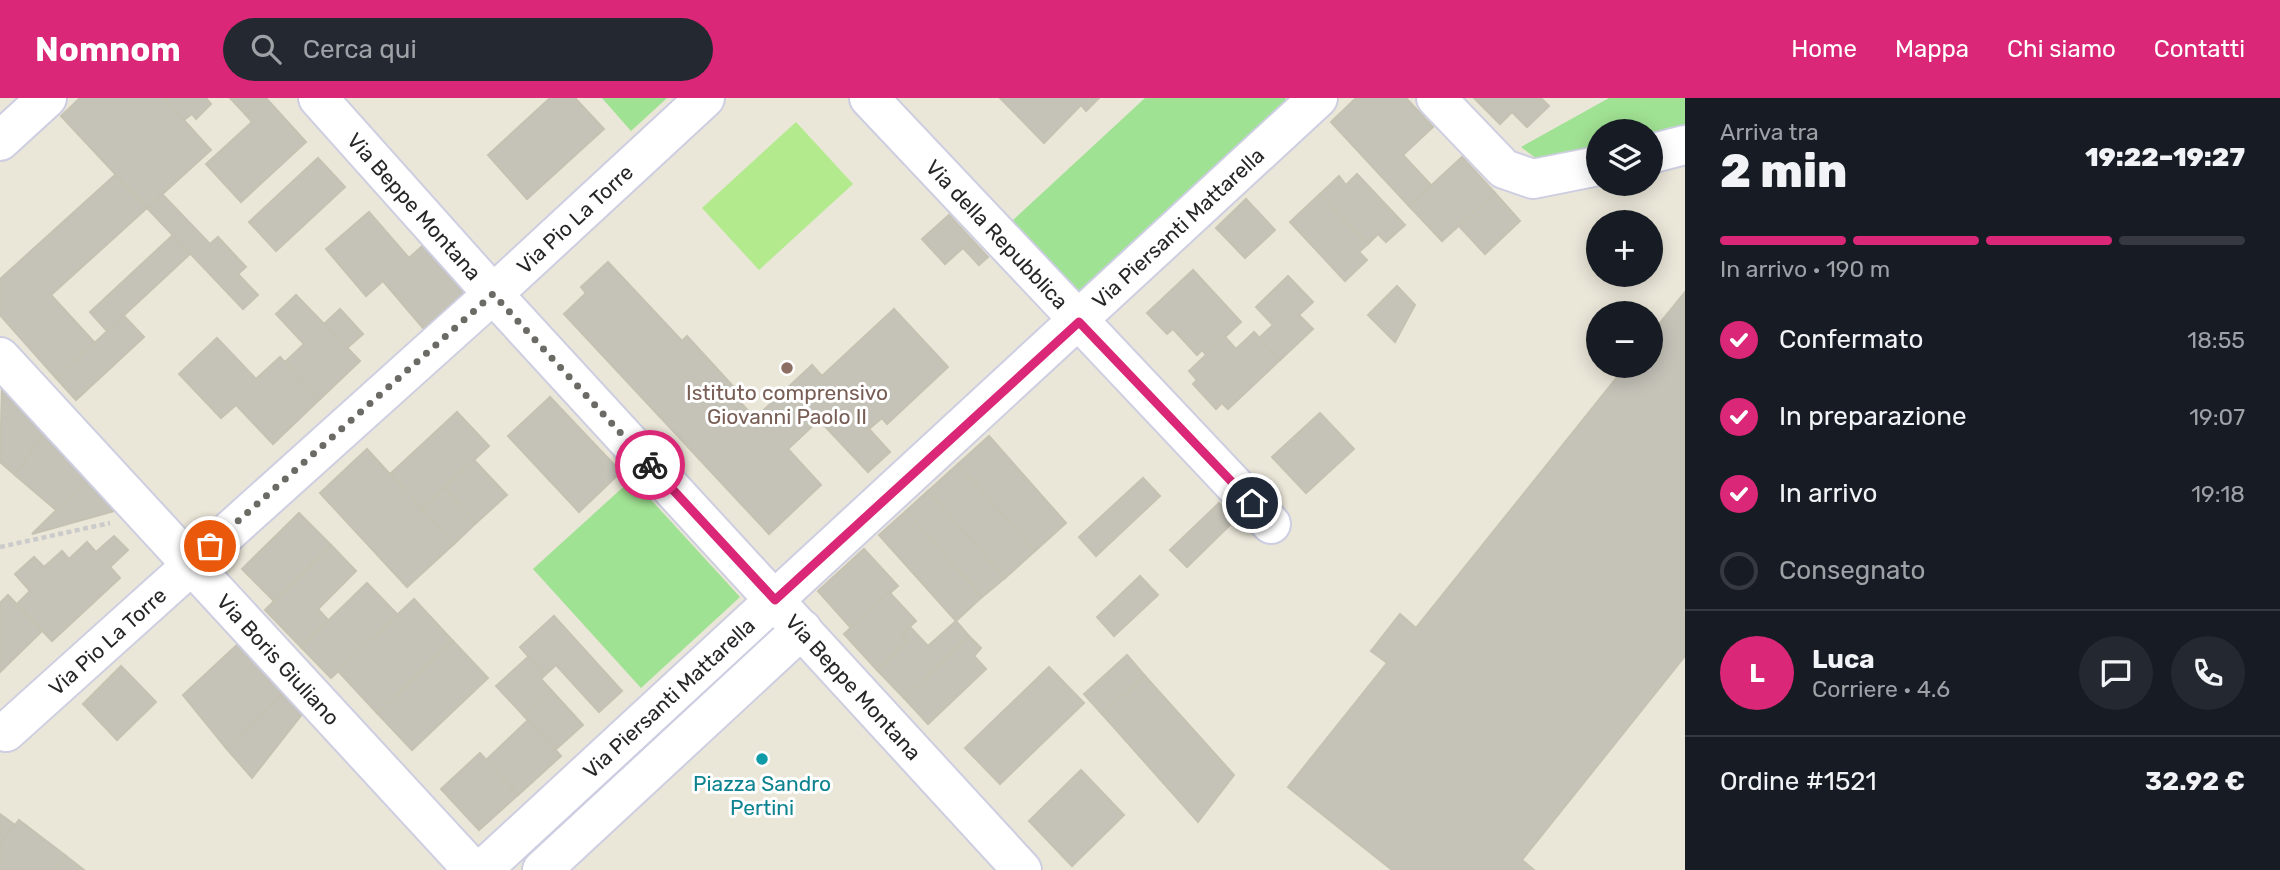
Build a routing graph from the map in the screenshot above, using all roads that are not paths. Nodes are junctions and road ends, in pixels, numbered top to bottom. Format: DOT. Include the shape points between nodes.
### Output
graph roads {
  1 [pos="47,98"];
  2 [pos="318,98"];
  3 [pos="705,98"];
  4 [pos="869,98"];
  5 [pos="1318,98"];
  6 [pos="1436,98"];
  7 [pos="0,141"];
  8 [pos="1685,145"];
  9 [pos="1663,150"];
  10 [pos="1586,168"];
  11 [pos="493,294"];
  12 [pos="1079,322"];
  13 [pos="0,357"];
  14 [pos="1271,524"];
  15 [pos="190,564"];
  16 [pos="775,600"];
  17 [pos="802,629"];
  18 [pos="6,732"];
  19 [pos="473,870"];
  20 [pos="482,870"];
  21 [pos="542,870"];
  22 [pos="1022,870"];
  1 -- 7 [label="street"];
  2 -- 11 [label="street, Via Beppe Montana"];
  3 -- 11 [label="street, Via Pio La Torre"];
  4 -- 12 [label="street, Via della Repubblica"];
  5 -- 12 [label="street, Via Piersanti Mattarella"];
  6 -- 10 [label="street" via="1504,169 1532,179"];
  8 -- 9 [label="street"];
  11 -- 15 [label="street, Via Pio La Torre"];
  11 -- 16 [label="street, Via Beppe Montana"];
  12 -- 14 [label="street, Via della Repubblica"];
  12 -- 16 [label="street, Via Piersanti Mattarella"];
  13 -- 15 [label="street, Via Boris Giuliano"];
  15 -- 18 [label="street, Via Pio La Torre"];
  15 -- 19 [label="street, Via Boris Giuliano"];
  16 -- 17 [label="street, Via Beppe Montana"];
  16 -- 20 [label="street, Via Piersanti Mattarella"];
  17 -- 21 [label="street"];
  17 -- 22 [label="street, Via Beppe Montana"];
}
